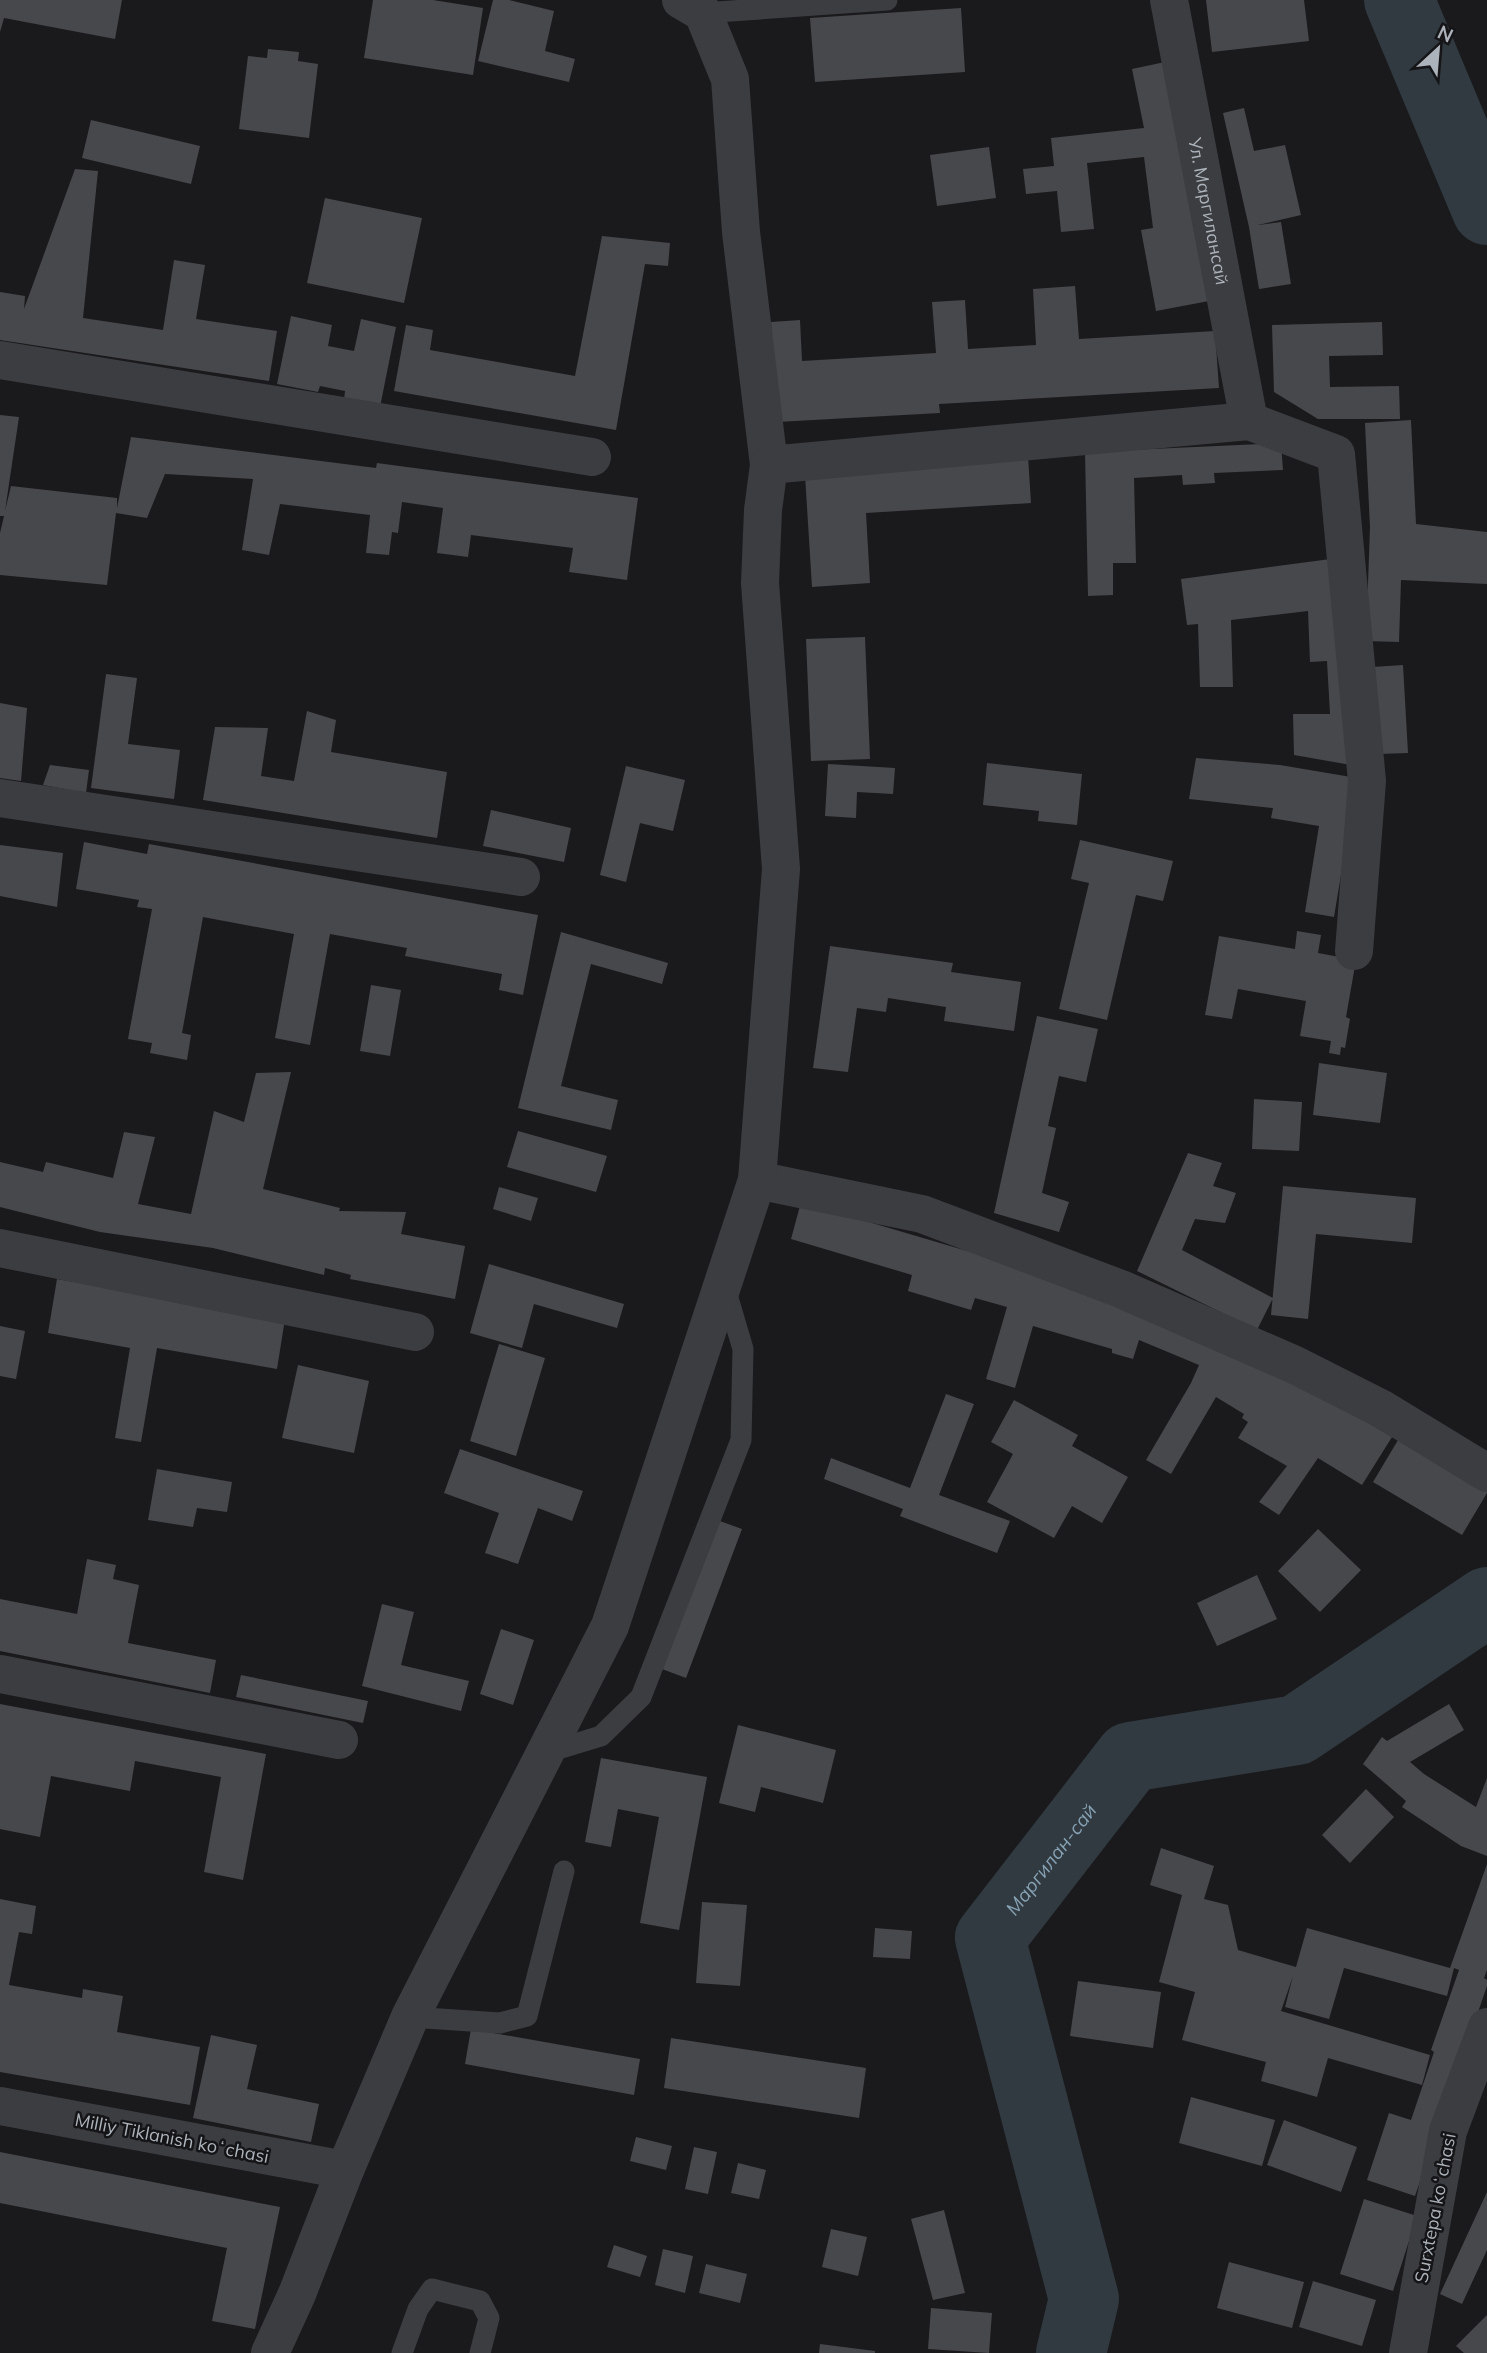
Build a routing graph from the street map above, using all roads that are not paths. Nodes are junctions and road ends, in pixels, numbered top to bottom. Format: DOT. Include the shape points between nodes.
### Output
graph roads {
  1 [pos="887,0"];
  2 [pos="1169,0"];
  3 [pos="692,6"];
  4 [pos="0,360"];
  5 [pos="1249,421"];
  6 [pos="592,457"];
  7 [pos="769,465"];
  8 [pos="0,798"];
  9 [pos="521,877"];
  10 [pos="1354,951"];
  11 [pos="758,1180"];
  12 [pos="0,1248"];
  13 [pos="724,1282"];
  14 [pos="415,1332"];
  15 [pos="1487,1473"];
  16 [pos="0,1674"];
  17 [pos="339,1740"];
  18 [pos="545,1753"];
  19 [pos="564,1871"];
  20 [pos="410,2017"];
  21 [pos="1487,2027"];
  22 [pos="0,2106"];
  23 [pos="345,2170"];
  24 [pos="270,2353"];
  25 [pos="402,2353"];
  26 [pos="480,2353"];
  27 [pos="1408,2353"];
  1 -- 3 [label="lane"];
  2 -- 5 [label="street, Ул. Маргилансай"];
  3 -- 7 [label="street" via="730,79 741,232"];
  4 -- 6 [label="street"];
  5 -- 7 [label="street"];
  5 -- 10 [label="street" via="1336,454 1367,781"];
  7 -- 11 [label="street" via="760,583 781,869"];
  8 -- 9 [label="street"];
  11 -- 13 [label="street"];
  11 -- 15 [label="street" via="922,1214 1121,1289 1308,1371 1382,1409"];
  12 -- 14 [label="street"];
  13 -- 18 [label="street" via="610,1626"];
  13 -- 18 [label="lane" via="743,1349 741,1440 641,1697 601,1736"];
  16 -- 17 [label="street"];
  18 -- 20 [label="street"];
  19 -- 20 [label="lane" via="527,2016 500,2023"];
  20 -- 23 [label="street"];
  21 -- 27 [label="street, Surxtepa koʻchasi" via="1448,2131"];
  22 -- 23 [label="street, Milliy Tiklanish koʻchasi"];
  23 -- 24 [label="street"];
  25 -- 26 [label="lane" via="418,2309 432,2289 480,2301 489,2318"];
}
